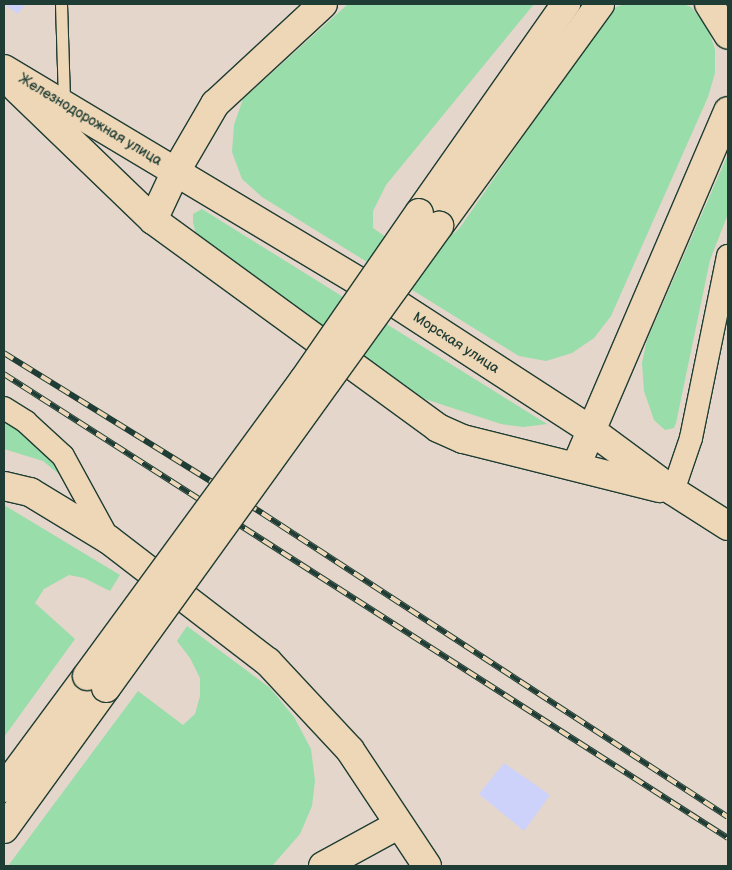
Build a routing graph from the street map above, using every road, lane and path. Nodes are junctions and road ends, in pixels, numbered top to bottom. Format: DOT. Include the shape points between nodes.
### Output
graph roads {
  1 [pos="61,4"];
  2 [pos="323,4"];
  3 [pos="566,4"];
  4 [pos="600,4"];
  5 [pos="709,4"];
  6 [pos="728,34"];
  7 [pos="4,69"];
  8 [pos="4,76"];
  9 [pos="64,104"];
  10 [pos="728,111"];
  11 [pos="176,171"];
  12 [pos="429,219"];
  13 [pos="153,220"];
  14 [pos="727,263"];
  15 [pos="4,408"];
  16 [pos="592,431"];
  17 [pos="576,466"];
  18 [pos="4,486"];
  19 [pos="673,491"];
  20 [pos="728,526"];
  21 [pos="109,540"];
  22 [pos="96,682"];
  23 [pos="4,788"];
  24 [pos="398,825"];
  25 [pos="4,829"];
  26 [pos="323,866"];
  27 [pos="427,866"];
  1 -- 9 [label="lane"];
  2 -- 11 [label="main road" via="215,104"];
  3 -- 12 [label="main road"];
  4 -- 12 [label="main road"];
  5 -- 6 [label="main road"];
  7 -- 9 [label="main road, Железнодорожная улица"];
  8 -- 13 [label="main road"];
  9 -- 11 [label="main road, Железнодорожная улица"];
  10 -- 16 [label="main road"];
  11 -- 13 [label="main road"];
  11 -- 16 [label="main road, Морская улица" via="395,304"];
  12 -- 22 [label="main road, bridge" via="303,381"];
  13 -- 17 [label="main road" via="438,428 463,439"];
  14 -- 19 [label="street" via="691,438"];
  15 -- 21 [label="street" via="26,422 63,456"];
  16 -- 17 [label="main road"];
  16 -- 19 [label="main road, Морская улица"];
  17 -- 19 [label="main road"];
  18 -- 21 [label="main road" via="30,492"];
  19 -- 20 [label="main road, Морская улица"];
  21 -- 24 [label="main road" via="268,662 350,750"];
  22 -- 23 [label="main road"];
  22 -- 25 [label="main road"];
  24 -- 26 [label="main road"];
  24 -- 27 [label="main road"];
}
